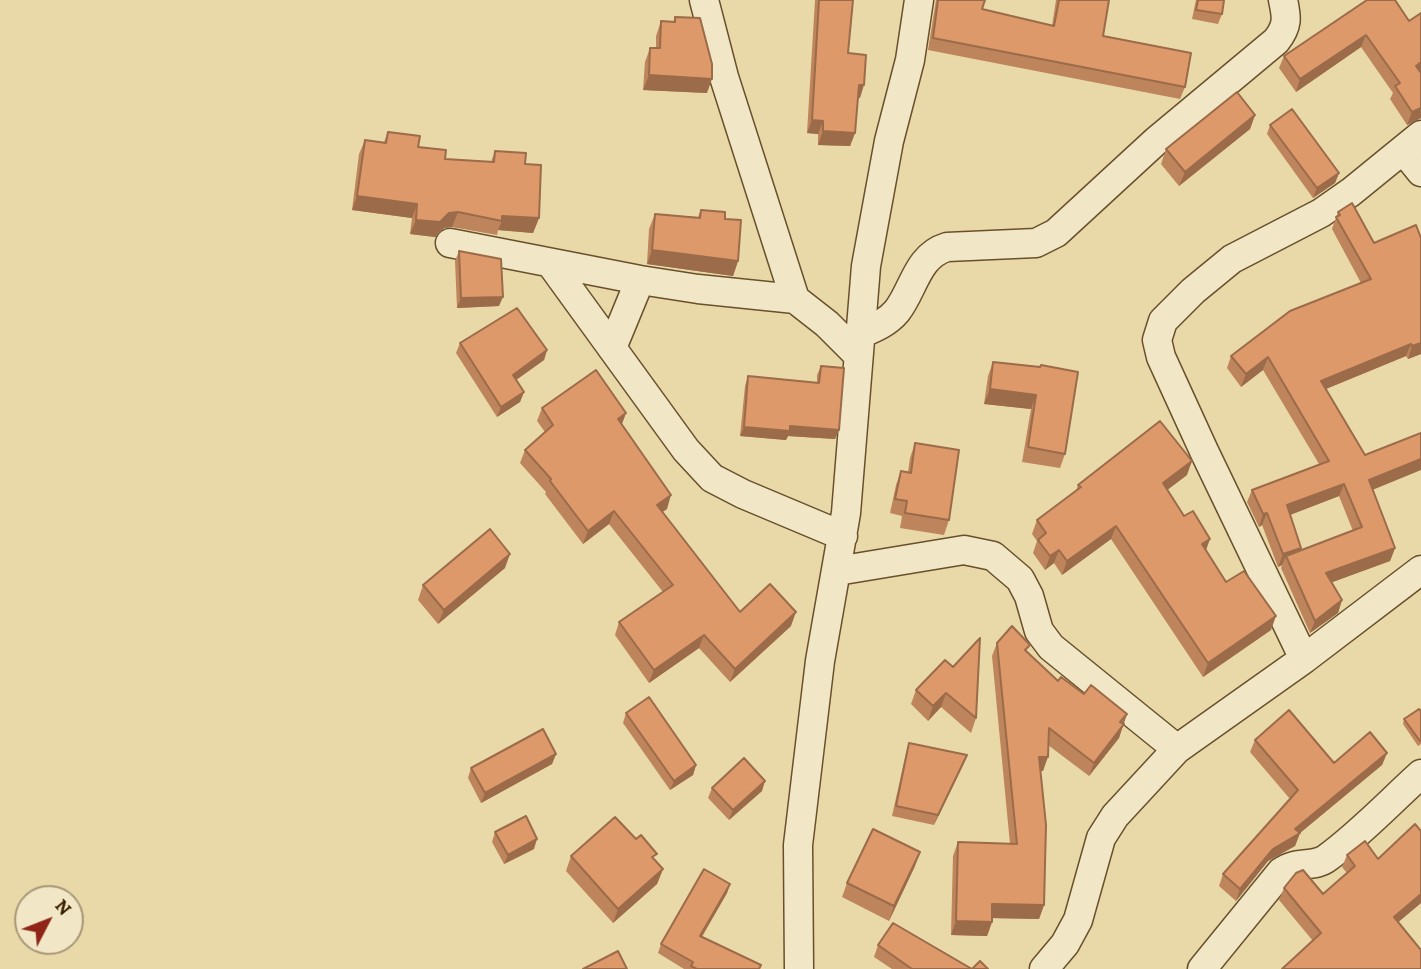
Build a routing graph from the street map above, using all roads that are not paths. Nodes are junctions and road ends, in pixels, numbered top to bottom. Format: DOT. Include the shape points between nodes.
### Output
graph roads {
  1 [pos="704,0"];
  2 [pos="919,0"];
  3 [pos="1283,0"];
  4 [pos="1415,153"];
  5 [pos="450,243"];
  6 [pos="551,264"];
  7 [pos="640,280"];
  8 [pos="795,299"];
  9 [pos="859,344"];
  10 [pos="612,348"];
  11 [pos="843,536"];
  12 [pos="1421,569"];
  13 [pos="837,571"];
  14 [pos="1304,659"];
  15 [pos="1177,748"];
  16 [pos="1421,774"];
  17 [pos="799,969"];
  18 [pos="1044,969"];
  19 [pos="1202,969"];
  1 -- 8 [label="street" via="723,77"];
  2 -- 9 [label="street" via="869,254"];
  3 -- 9 [label="street" via="1287,19 1276,41 1156,141 1056,233 1036,243 937,250 922,264 898,309"];
  4 -- 14 [label="street" via="1321,213 1232,260 1163,321 1157,340 1193,428"];
  5 -- 6 [label="street"];
  6 -- 7 [label="street"];
  6 -- 10 [label="street"];
  7 -- 8 [label="street"];
  7 -- 10 [label="street"];
  8 -- 9 [label="street"];
  9 -- 11 [label="street"];
  10 -- 11 [label="street" via="686,450 712,478"];
  11 -- 13 [label="street"];
  12 -- 14 [label="street"];
  13 -- 15 [label="street" via="964,550 993,556 1020,579 1039,631 1051,647"];
  13 -- 17 [label="street" via="820,661 798,845"];
  14 -- 15 [label="street"];
  15 -- 18 [label="street" via="1101,838 1078,920"];
  16 -- 19 [label="street" via="1325,860 1299,863 1281,872"];
}
